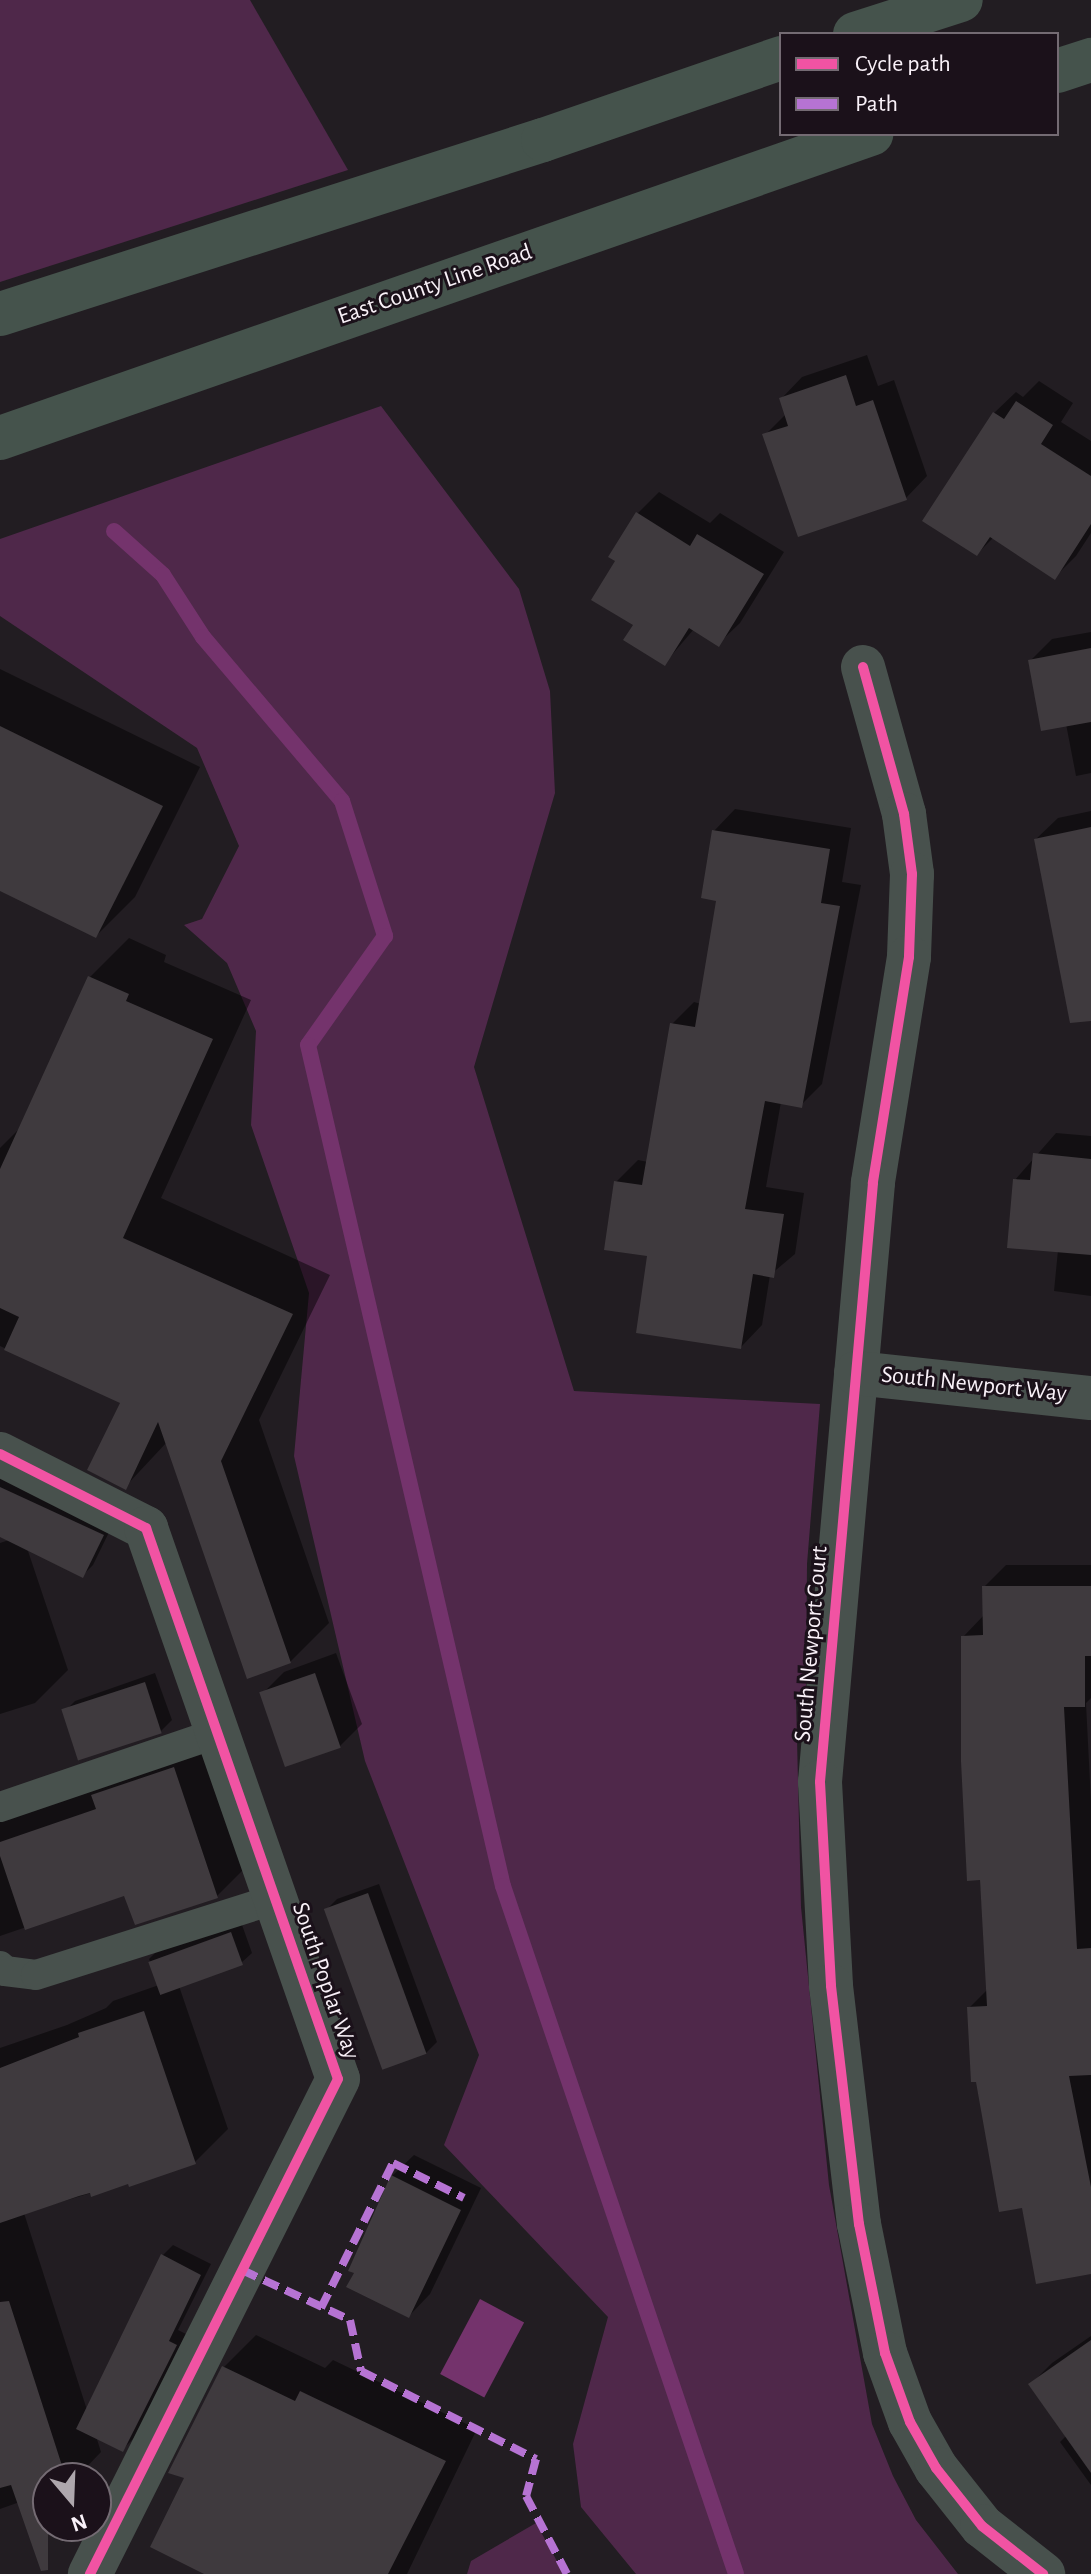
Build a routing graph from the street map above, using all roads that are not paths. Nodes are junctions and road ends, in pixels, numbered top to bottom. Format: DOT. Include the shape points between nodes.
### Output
graph roads {
  1 [pos="961,0"];
  2 [pos="861,32"];
  3 [pos="779,59"];
  4 [pos="1091,60"];
  5 [pos="1059,70"];
  6 [pos="865,136"];
  7 [pos="0,314"];
  8 [pos="0,438"];
  9 [pos="863,667"];
  10 [pos="856,1373"];
  11 [pos="1091,1398"];
  12 [pos="0,1454"];
  13 [pos="217,1733"];
  14 [pos="0,1807"];
  15 [pos="275,1899"];
  16 [pos="0,1966"];
  17 [pos="90,2574"];
  18 [pos="1043,2574"];
  1 -- 2 [label="main road"];
  3 -- 7 [label="main road"];
  4 -- 5 [label="main road"];
  6 -- 8 [label="main road, East County Line Road"];
  9 -- 10 [label="street, South Newport Court" via="904,814 912,874 909,957 873,1183"];
  10 -- 11 [label="street, South Newport Way"];
  10 -- 18 [label="street, South Newport Court" via="820,1782 831,1986 859,2224 885,2353 910,2422 936,2468 982,2526"];
  12 -- 13 [label="street, South Poplar Way" via="146,1528"];
  13 -- 14 [label="lane"];
  13 -- 15 [label="street, South Poplar Way"];
  15 -- 16 [label="lane" via="36,1975"];
  15 -- 17 [label="street, South Poplar Way" via="338,2079"];
}
